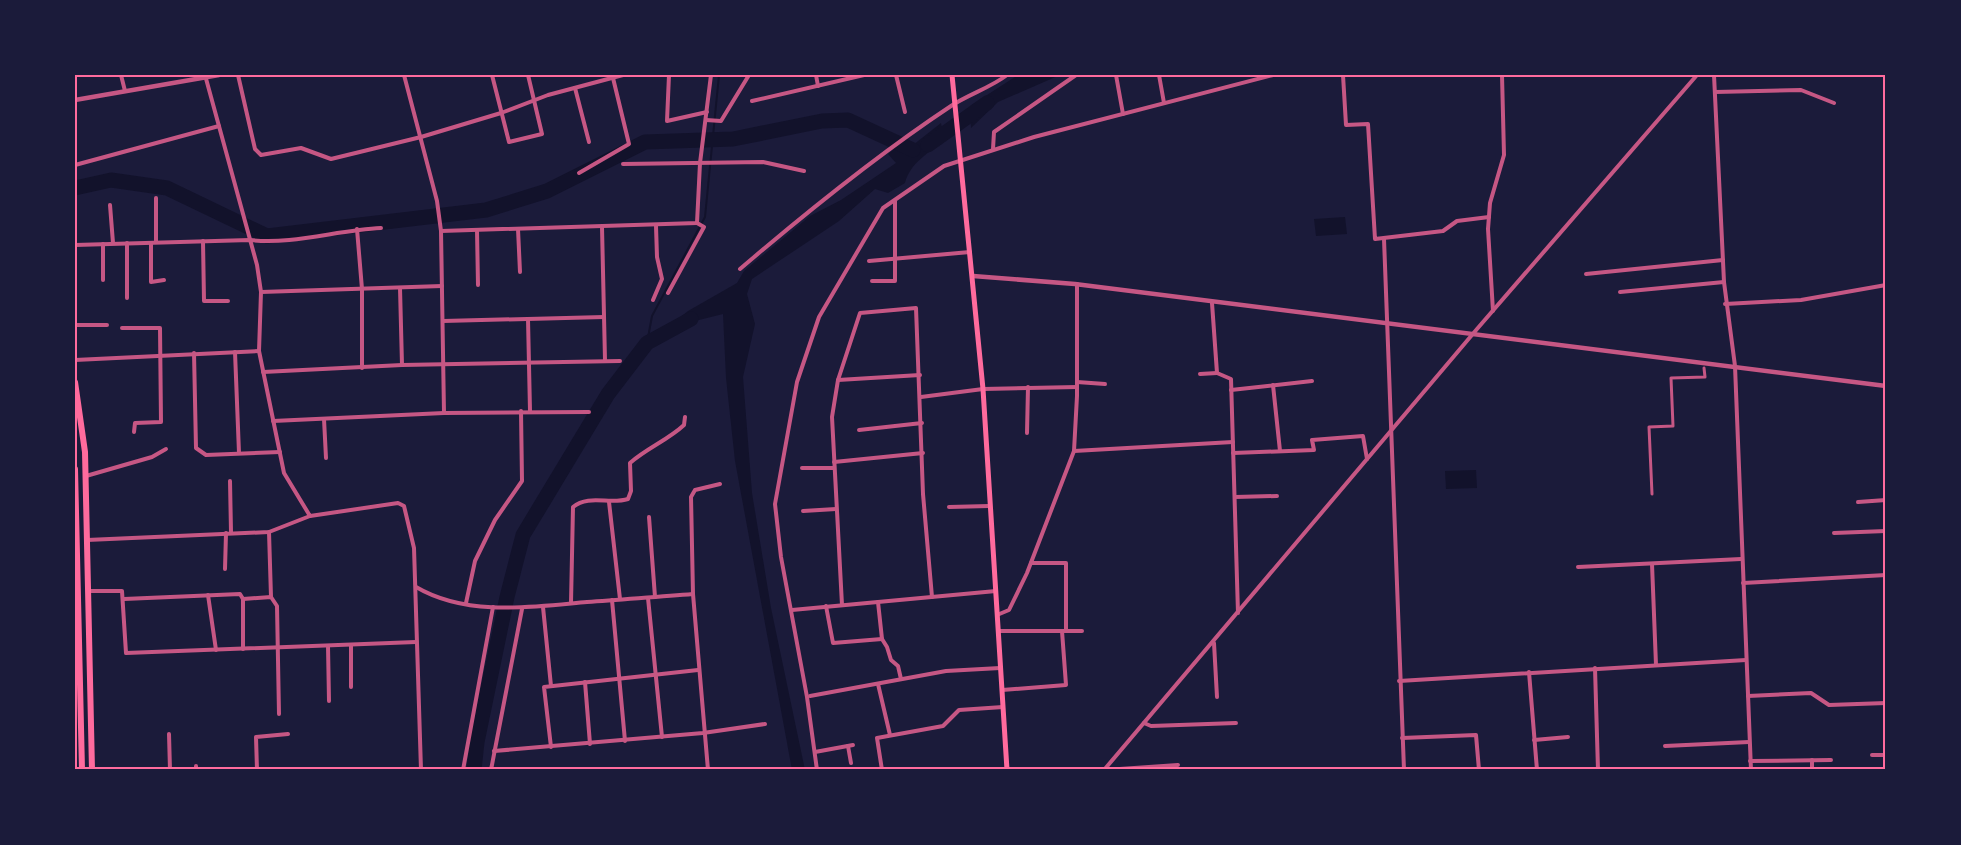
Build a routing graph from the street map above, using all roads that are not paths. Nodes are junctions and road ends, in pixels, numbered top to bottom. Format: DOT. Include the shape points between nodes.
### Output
graph roads {
  1 [pos="121,75"];
  2 [pos="175,75"];
  3 [pos="219,75"];
  4 [pos="238,75"];
  5 [pos="406,75"];
  6 [pos="492,75"];
  7 [pos="528,75"];
  8 [pos="623,75"];
  9 [pos="669,75"];
  10 [pos="711,75"];
  11 [pos="749,75"];
  12 [pos="816,75"];
  13 [pos="862,75"];
  14 [pos="896,75"];
  15 [pos="952,75"];
  16 [pos="1008,75"];
  17 [pos="1076,75"];
  18 [pos="1116,75"];
  19 [pos="1159,75"];
  20 [pos="1273,75"];
  21 [pos="1343,75"];
  22 [pos="1502,75"];
  23 [pos="1697,75"];
  24 [pos="1714,75"];
  25 [pos="206,76"];
  26 [pos="604,77"];
  27 [pos="613,78"];
  28 [pos="176,83"];
  29 [pos="818,86"];
  30 [pos="575,88"];
  31 [pos="125,91"];
  32 [pos="1715,92"];
  33 [pos="75,100"];
  34 [pos="752,101"];
  35 [pos="534,102"];
  36 [pos="1164,103"];
  37 [pos="955,104"];
  38 [pos="1834,104"];
  39 [pos="707,112"];
  40 [pos="904,112"];
  41 [pos="501,113"];
  42 [pos="1123,114"];
  43 [pos="708,120"];
  44 [pos="219,126"];
  45 [pos="421,137"];
  46 [pos="589,142"];
  47 [pos="993,149"];
  48 [pos="961,160"];
  49 [pos="700,163"];
  50 [pos="623,164"];
  51 [pos="75,165"];
  52 [pos="804,171"];
  53 [pos="579,173"];
  54 [pos="156,198"];
  55 [pos="895,200"];
  56 [pos="110,205"];
  57 [pos="1489,217"];
  58 [pos="697,223"];
  59 [pos="656,226"];
  60 [pos="602,227"];
  61 [pos="381,228"];
  62 [pos="357,229"];
  63 [pos="518,229"];
  64 [pos="477,230"];
  65 [pos="441,231"];
  66 [pos="1384,239"];
  67 [pos="250,240"];
  68 [pos="203,241"];
  69 [pos="113,243"];
  70 [pos="127,243"];
  71 [pos="154,243"];
  72 [pos="103,244"];
  73 [pos="75,245"];
  74 [pos="970,252"];
  75 [pos="895,258"];
  76 [pos="1723,260"];
  77 [pos="869,261"];
  78 [pos="740,269"];
  79 [pos="520,272"];
  80 [pos="1586,274"];
  81 [pos="973,276"];
  82 [pos="103,280"];
  83 [pos="165,280"];
  84 [pos="872,281"];
  85 [pos="1724,282"];
  86 [pos="1077,284"];
  87 [pos="478,285"];
  88 [pos="1886,285"];
  89 [pos="442,286"];
  90 [pos="400,288"];
  91 [pos="362,289"];
  92 [pos="261,292"];
  93 [pos="1620,292"];
  94 [pos="668,293"];
  95 [pos="127,297"];
  96 [pos="653,300"];
  97 [pos="228,301"];
  98 [pos="1212,303"];
  99 [pos="1725,304"];
  100 [pos="1493,311"];
  101 [pos="604,317"];
  102 [pos="528,319"];
  103 [pos="443,321"];
  104 [pos="1387,324"];
  105 [pos="75,325"];
  106 [pos="107,325"];
  107 [pos="122,328"];
  108 [pos="1473,334"];
  109 [pos="259,351"];
  110 [pos="235,352"];
  111 [pos="194,353"];
  112 [pos="160,357"];
  113 [pos="75,360"];
  114 [pos="605,360"];
  115 [pos="620,361"];
  116 [pos="529,362"];
  117 [pos="443,364"];
  118 [pos="402,365"];
  119 [pos="1735,366"];
  120 [pos="362,368"];
  121 [pos="1704,368"];
  122 [pos="263,372"];
  123 [pos="1217,373"];
  124 [pos="1200,374"];
  125 [pos="920,375"];
  126 [pos="837,380"];
  127 [pos="1312,381"];
  128 [pos="75,382"];
  129 [pos="1077,384"];
  130 [pos="1105,384"];
  131 [pos="1273,385"];
  132 [pos="1886,386"];
  133 [pos="1028,387"];
  134 [pos="983,389"];
  135 [pos="1231,390"];
  136 [pos="921,397"];
  137 [pos="521,411"];
  138 [pos="530,411"];
  139 [pos="444,412"];
  140 [pos="589,412"];
  141 [pos="685,417"];
  142 [pos="324,418"];
  143 [pos="273,421"];
  144 [pos="922,423"];
  145 [pos="859,430"];
  146 [pos="1392,431"];
  147 [pos="134,432"];
  148 [pos="1027,433"];
  149 [pos="1233,442"];
  150 [pos="166,449"];
  151 [pos="1074,451"];
  152 [pos="1280,451"];
  153 [pos="280,452"];
  154 [pos="238,453"];
  155 [pos="922,453"];
  156 [pos="1233,453"];
  157 [pos="326,458"];
  158 [pos="1367,460"];
  159 [pos="834,462"];
  160 [pos="802,468"];
  161 [pos="834,468"];
  162 [pos="75,469"];
  163 [pos="86,476"];
  164 [pos="230,481"];
  165 [pos="720,484"];
  166 [pos="1652,494"];
  167 [pos="1277,496"];
  168 [pos="1235,497"];
  169 [pos="1886,500"];
  170 [pos="609,501"];
  171 [pos="1857,502"];
  172 [pos="989,506"];
  173 [pos="949,507"];
  174 [pos="836,509"];
  175 [pos="803,511"];
  176 [pos="310,516"];
  177 [pos="649,517"];
  178 [pos="1886,531"];
  179 [pos="228,532"];
  180 [pos="269,532"];
  181 [pos="1834,533"];
  182 [pos="87,540"];
  183 [pos="76,542"];
  184 [pos="1742,559"];
  185 [pos="1031,563"];
  186 [pos="1652,564"];
  187 [pos="1578,567"];
  188 [pos="225,569"];
  189 [pos="1886,575"];
  190 [pos="1743,583"];
  191 [pos="416,587"];
  192 [pos="88,591"];
  193 [pos="996,591"];
  194 [pos="693,594"];
  195 [pos="208,595"];
  196 [pos="271,597"];
  197 [pos="648,597"];
  198 [pos="655,597"];
  199 [pos="932,597"];
  200 [pos="124,599"];
  201 [pos="243,599"];
  202 [pos="620,599"];
  203 [pos="612,600"];
  204 [pos="878,602"];
  205 [pos="466,603"];
  206 [pos="571,603"];
  207 [pos="842,605"];
  208 [pos="826,606"];
  209 [pos="494,607"];
  210 [pos="543,607"];
  211 [pos="522,609"];
  212 [pos="792,610"];
  213 [pos="1238,613"];
  214 [pos="997,615"];
  215 [pos="998,631"];
  216 [pos="1064,631"];
  217 [pos="1082,631"];
  218 [pos="882,639"];
  219 [pos="416,642"];
  220 [pos="1214,642"];
  221 [pos="351,645"];
  222 [pos="328,646"];
  223 [pos="277,647"];
  224 [pos="216,650"];
  225 [pos="243,650"];
  226 [pos="77,653"];
  227 [pos="1746,660"];
  228 [pos="1656,665"];
  229 [pos="1001,667"];
  230 [pos="1595,668"];
  231 [pos="698,670"];
  232 [pos="1529,672"];
  233 [pos="656,675"];
  234 [pos="620,679"];
  235 [pos="901,679"];
  236 [pos="1399,681"];
  237 [pos="585,682"];
  238 [pos="878,684"];
  239 [pos="550,686"];
  240 [pos="351,687"];
  241 [pos="1002,690"];
  242 [pos="810,696"];
  243 [pos="1748,696"];
  244 [pos="1217,697"];
  245 [pos="329,700"];
  246 [pos="1886,703"];
  247 [pos="1004,707"];
  248 [pos="279,714"];
  249 [pos="1144,723"];
  250 [pos="1236,723"];
  251 [pos="765,724"];
  252 [pos="704,733"];
  253 [pos="169,734"];
  254 [pos="288,734"];
  255 [pos="890,735"];
  256 [pos="662,737"];
  257 [pos="1568,737"];
  258 [pos="1402,738"];
  259 [pos="1534,740"];
  260 [pos="625,741"];
  261 [pos="1749,742"];
  262 [pos="590,744"];
  263 [pos="1665,746"];
  264 [pos="551,747"];
  265 [pos="494,751"];
  266 [pos="815,752"];
  267 [pos="1872,755"];
  268 [pos="1886,755"];
  269 [pos="1812,760"];
  270 [pos="1831,760"];
  271 [pos="1750,761"];
  272 [pos="851,763"];
  273 [pos="1178,765"];
  274 [pos="82,770"];
  275 [pos="92,770"];
  276 [pos="170,770"];
  277 [pos="257,770"];
  278 [pos="421,770"];
  279 [pos="463,770"];
  280 [pos="491,770"];
  281 [pos="708,770"];
  282 [pos="817,770"];
  283 [pos="882,770"];
  284 [pos="1007,770"];
  285 [pos="1104,770"];
  286 [pos="1404,770"];
  287 [pos="1479,770"];
  288 [pos="1537,770"];
  289 [pos="1598,770"];
  290 [pos="1751,770"];
  291 [pos="1812,770"];
  1 -- 31 [label="street"];
  2 -- 28 [label="street"];
  3 -- 25 [label="street"];
  4 -- 45 [label="street" via="255,149 261,154 301,148 331,159"];
  5 -- 45 [label="street"];
  6 -- 41 [label="street"];
  7 -- 35 [label="street"];
  8 -- 27 [label="street"];
  9 -- 39 [label="street" via="666,121"];
  10 -- 39 [label="street"];
  11 -- 43 [label="street" via="721,121"];
  12 -- 29 [label="street"];
  13 -- 29 [label="street"];
  14 -- 40 [label="street"];
  15 -- 37 [label="main road"];
  16 -- 37 [label="street"];
  17 -- 47 [label="street" via="994,132"];
  18 -- 42 [label="street"];
  19 -- 36 [label="street"];
  20 -- 36 [label="street"];
  21 -- 66 [label="street" via="1346,125 1368,124 1375,239"];
  22 -- 57 [label="street" via="1504,155"];
  23 -- 100 [label="street"];
  24 -- 32 [label="street"];
  25 -- 28 [label="street"];
  25 -- 44 [label="street"];
  26 -- 27 [label="street"];
  26 -- 30 [label="street"];
  27 -- 53 [label="street" via="629,144"];
  28 -- 31 [label="street"];
  29 -- 34 [label="street"];
  30 -- 35 [label="street"];
  30 -- 46 [label="street"];
  31 -- 33 [label="street"];
  32 -- 38 [label="street" via="1801,90"];
  32 -- 76 [label="street"];
  35 -- 41 [label="street"];
  35 -- 41 [label="street" via="542,134 508,142"];
  36 -- 42 [label="street"];
  37 -- 48 [label="main road"];
  37 -- 78 [label="street" via="838,187"];
  39 -- 43 [label="street"];
  41 -- 45 [label="street"];
  42 -- 47 [label="street"];
  43 -- 49 [label="street"];
  44 -- 51 [label="street"];
  44 -- 67 [label="street"];
  45 -- 65 [label="street"];
  47 -- 48 [label="street"];
  48 -- 55 [label="street" via="944,166"];
  48 -- 74 [label="main road"];
  49 -- 50 [label="street"];
  49 -- 52 [label="street" via="763,162"];
  49 -- 58 [label="street"];
  54 -- 71 [label="street"];
  55 -- 75 [label="street"];
  55 -- 212 [label="street" via="883,208 819,317 798,382 775,504"];
  56 -- 69 [label="street"];
  57 -- 66 [label="street" via="1457,221 1443,231"];
  57 -- 100 [label="street"];
  58 -- 59 [label="street"];
  58 -- 94 [label="street" via="704,227"];
  59 -- 60 [label="street"];
  59 -- 96 [label="street" via="662,279"];
  60 -- 63 [label="street"];
  60 -- 101 [label="street"];
  61 -- 62 [label="street"];
  62 -- 67 [label="street" via="275,243"];
  62 -- 91 [label="street"];
  63 -- 64 [label="street"];
  63 -- 79 [label="street"];
  64 -- 65 [label="street"];
  64 -- 87 [label="street"];
  65 -- 89 [label="street"];
  66 -- 104 [label="street"];
  67 -- 68 [label="street"];
  67 -- 92 [label="street"];
  68 -- 71 [label="street"];
  68 -- 97 [label="street" via="204,301"];
  69 -- 70 [label="street"];
  69 -- 72 [label="street"];
  70 -- 71 [label="street"];
  70 -- 95 [label="street"];
  71 -- 83 [label="street" via="151,282"];
  72 -- 73 [label="street"];
  72 -- 82 [label="street"];
  74 -- 75 [label="street"];
  74 -- 81 [label="main road"];
  75 -- 77 [label="street"];
  75 -- 84 [label="street" via="895,281"];
  76 -- 80 [label="street"];
  76 -- 85 [label="street"];
  81 -- 86 [label="street"];
  81 -- 134 [label="main road"];
  85 -- 93 [label="street"];
  85 -- 99 [label="street"];
  86 -- 98 [label="street"];
  86 -- 129 [label="street"];
  88 -- 99 [label="street" via="1801,300"];
  89 -- 90 [label="street"];
  89 -- 103 [label="street"];
  90 -- 91 [label="street"];
  90 -- 118 [label="street"];
  91 -- 92 [label="street"];
  91 -- 120 [label="street"];
  92 -- 109 [label="street"];
  98 -- 104 [label="street"];
  98 -- 123 [label="street"];
  99 -- 119 [label="street"];
  100 -- 108 [label="street"];
  101 -- 102 [label="street"];
  101 -- 114 [label="street"];
  102 -- 103 [label="street"];
  102 -- 116 [label="street"];
  103 -- 117 [label="street"];
  104 -- 108 [label="street"];
  104 -- 146 [label="street"];
  105 -- 106 [label="street"];
  107 -- 112 [label="street" via="160,328"];
  108 -- 119 [label="street"];
  108 -- 146 [label="street"];
  109 -- 110 [label="street"];
  109 -- 122 [label="street"];
  110 -- 111 [label="street"];
  110 -- 154 [label="street"];
  111 -- 112 [label="street"];
  111 -- 154 [label="street" via="196,448 206,455"];
  112 -- 113 [label="street"];
  112 -- 147 [label="street" via="161,422 135,423"];
  114 -- 115 [label="street"];
  114 -- 116 [label="street"];
  116 -- 117 [label="street"];
  116 -- 138 [label="street"];
  117 -- 118 [label="street"];
  117 -- 139 [label="street"];
  118 -- 120 [label="street"];
  119 -- 132 [label="street"];
  119 -- 184 [label="street"];
  120 -- 122 [label="street"];
  121 -- 166 [label="street" via="1705,377 1671,378 1673,426 1649,427"];
  122 -- 143 [label="street"];
  123 -- 124 [label="street"];
  123 -- 135 [label="street" via="1231,379"];
  125 -- 126 [label="street"];
  125 -- 126 [label="street" via="916,308 860,313"];
  125 -- 136 [label="street"];
  126 -- 159 [label="street" via="832,417"];
  127 -- 131 [label="street"];
  128 -- 163 [label="highway"];
  129 -- 130 [label="street"];
  129 -- 133 [label="street"];
  129 -- 151 [label="street"];
  131 -- 135 [label="street"];
  131 -- 152 [label="street"];
  133 -- 134 [label="street"];
  133 -- 148 [label="street"];
  134 -- 136 [label="street"];
  134 -- 172 [label="main road"];
  135 -- 149 [label="street"];
  136 -- 144 [label="street"];
  137 -- 138 [label="street"];
  137 -- 139 [label="street"];
  137 -- 205 [label="street" via="522,481 495,520 475,561"];
  138 -- 140 [label="street"];
  139 -- 142 [label="street"];
  141 -- 170 [label="street" via="684,425 676,432 630,463 628,499"];
  142 -- 143 [label="street"];
  142 -- 157 [label="street"];
  143 -- 153 [label="street"];
  144 -- 145 [label="street"];
  144 -- 155 [label="street"];
  146 -- 158 [label="street"];
  146 -- 236 [label="street"];
  149 -- 151 [label="street"];
  149 -- 156 [label="street"];
  150 -- 163 [label="street" via="152,457"];
  151 -- 185 [label="street"];
  152 -- 156 [label="street"];
  152 -- 158 [label="street" via="1314,450 1312,440 1363,436"];
  153 -- 154 [label="street"];
  153 -- 176 [label="street" via="284,473"];
  155 -- 159 [label="street"];
  155 -- 199 [label="street"];
  156 -- 168 [label="street"];
  158 -- 213 [label="street"];
  159 -- 161 [label="street"];
  160 -- 161 [label="street"];
  161 -- 174 [label="street"];
  162 -- 183 [label="highway"];
  163 -- 182 [label="highway"];
  164 -- 179 [label="street"];
  165 -- 194 [label="street" via="700,487 691,497"];
  167 -- 168 [label="street"];
  168 -- 213 [label="street"];
  169 -- 171 [label="street"];
  170 -- 202 [label="street"];
  170 -- 206 [label="street" via="587,501 573,507"];
  172 -- 173 [label="street"];
  172 -- 193 [label="main road"];
  174 -- 175 [label="street"];
  174 -- 207 [label="street"];
  176 -- 180 [label="street"];
  176 -- 191 [label="street" via="398,503 404,506 414,548"];
  177 -- 198 [label="street"];
  178 -- 181 [label="street"];
  179 -- 180 [label="street"];
  179 -- 182 [label="street"];
  179 -- 188 [label="street"];
  180 -- 196 [label="street"];
  182 -- 192 [label="highway"];
  183 -- 226 [label="highway"];
  184 -- 186 [label="street"];
  184 -- 190 [label="street"];
  185 -- 214 [label="street" via="1009,610"];
  185 -- 216 [label="street" via="1066,563"];
  186 -- 187 [label="street"];
  186 -- 228 [label="street"];
  189 -- 190 [label="street"];
  190 -- 227 [label="street"];
  191 -- 205 [label="street" via="431,596"];
  191 -- 219 [label="street"];
  192 -- 200 [label="street" via="122,591"];
  192 -- 275 [label="highway"];
  193 -- 199 [label="street"];
  193 -- 214 [label="main road"];
  194 -- 198 [label="street"];
  194 -- 231 [label="street"];
  195 -- 200 [label="street"];
  195 -- 201 [label="street" via="240,594"];
  195 -- 224 [label="street"];
  196 -- 201 [label="street"];
  196 -- 223 [label="street" via="277,606"];
  197 -- 198 [label="street"];
  197 -- 202 [label="street"];
  197 -- 233 [label="street"];
  199 -- 204 [label="street"];
  200 -- 224 [label="street" via="126,653"];
  201 -- 225 [label="street"];
  202 -- 203 [label="street"];
  203 -- 206 [label="street"];
  203 -- 234 [label="street"];
  204 -- 207 [label="street"];
  204 -- 218 [label="street"];
  205 -- 209 [label="street"];
  206 -- 210 [label="street"];
  207 -- 208 [label="street"];
  208 -- 212 [label="street"];
  208 -- 218 [label="street" via="833,643"];
  209 -- 211 [label="street"];
  209 -- 279 [label="street"];
  210 -- 211 [label="street"];
  210 -- 239 [label="street"];
  211 -- 265 [label="street"];
  212 -- 266 [label="street"];
  213 -- 220 [label="street"];
  214 -- 215 [label="main road"];
  215 -- 216 [label="street"];
  215 -- 229 [label="main road"];
  216 -- 217 [label="street"];
  216 -- 241 [label="street" via="1066,685"];
  218 -- 235 [label="street"];
  219 -- 221 [label="street"];
  219 -- 278 [label="street"];
  220 -- 244 [label="street"];
  220 -- 249 [label="street"];
  221 -- 222 [label="street"];
  221 -- 240 [label="street"];
  222 -- 223 [label="street"];
  222 -- 245 [label="street"];
  223 -- 225 [label="street"];
  223 -- 248 [label="street"];
  224 -- 225 [label="street"];
  226 -- 274 [label="highway"];
  227 -- 228 [label="street"];
  227 -- 243 [label="street"];
  228 -- 230 [label="street"];
  229 -- 235 [label="street"];
  229 -- 241 [label="main road"];
  230 -- 232 [label="street"];
  230 -- 289 [label="street"];
  231 -- 233 [label="street"];
  231 -- 252 [label="street"];
  232 -- 236 [label="street"];
  232 -- 259 [label="street"];
  233 -- 234 [label="street"];
  233 -- 256 [label="street"];
  234 -- 237 [label="street"];
  234 -- 260 [label="street"];
  235 -- 238 [label="street"];
  236 -- 258 [label="street"];
  237 -- 239 [label="street"];
  237 -- 262 [label="street"];
  238 -- 242 [label="street"];
  238 -- 255 [label="street"];
  239 -- 264 [label="street" via="544,687"];
  241 -- 247 [label="main road"];
  243 -- 246 [label="street" via="1811,693 1829,705"];
  243 -- 261 [label="street"];
  247 -- 255 [label="street" via="959,710 943,726"];
  247 -- 284 [label="main road"];
  249 -- 250 [label="street"];
  249 -- 285 [label="street"];
  251 -- 252 [label="street"];
  252 -- 256 [label="street"];
  252 -- 281 [label="street"];
  253 -- 276 [label="street"];
  254 -- 277 [label="street" via="256,737"];
  255 -- 283 [label="street" via="877,738"];
  256 -- 260 [label="street"];
  257 -- 259 [label="street"];
  258 -- 286 [label="street"];
  258 -- 287 [label="street" via="1476,735"];
  259 -- 288 [label="street"];
  260 -- 262 [label="street"];
  261 -- 263 [label="street"];
  261 -- 271 [label="street"];
  262 -- 264 [label="street"];
  264 -- 265 [label="street"];
  265 -- 280 [label="street"];
  266 -- 272 [label="street" via="850,746"];
  266 -- 282 [label="street"];
  267 -- 268 [label="street"];
  269 -- 270 [label="street"];
  269 -- 271 [label="street"];
  269 -- 291 [label="street"];
  271 -- 290 [label="street"];
  273 -- 285 [label="street"];
}
